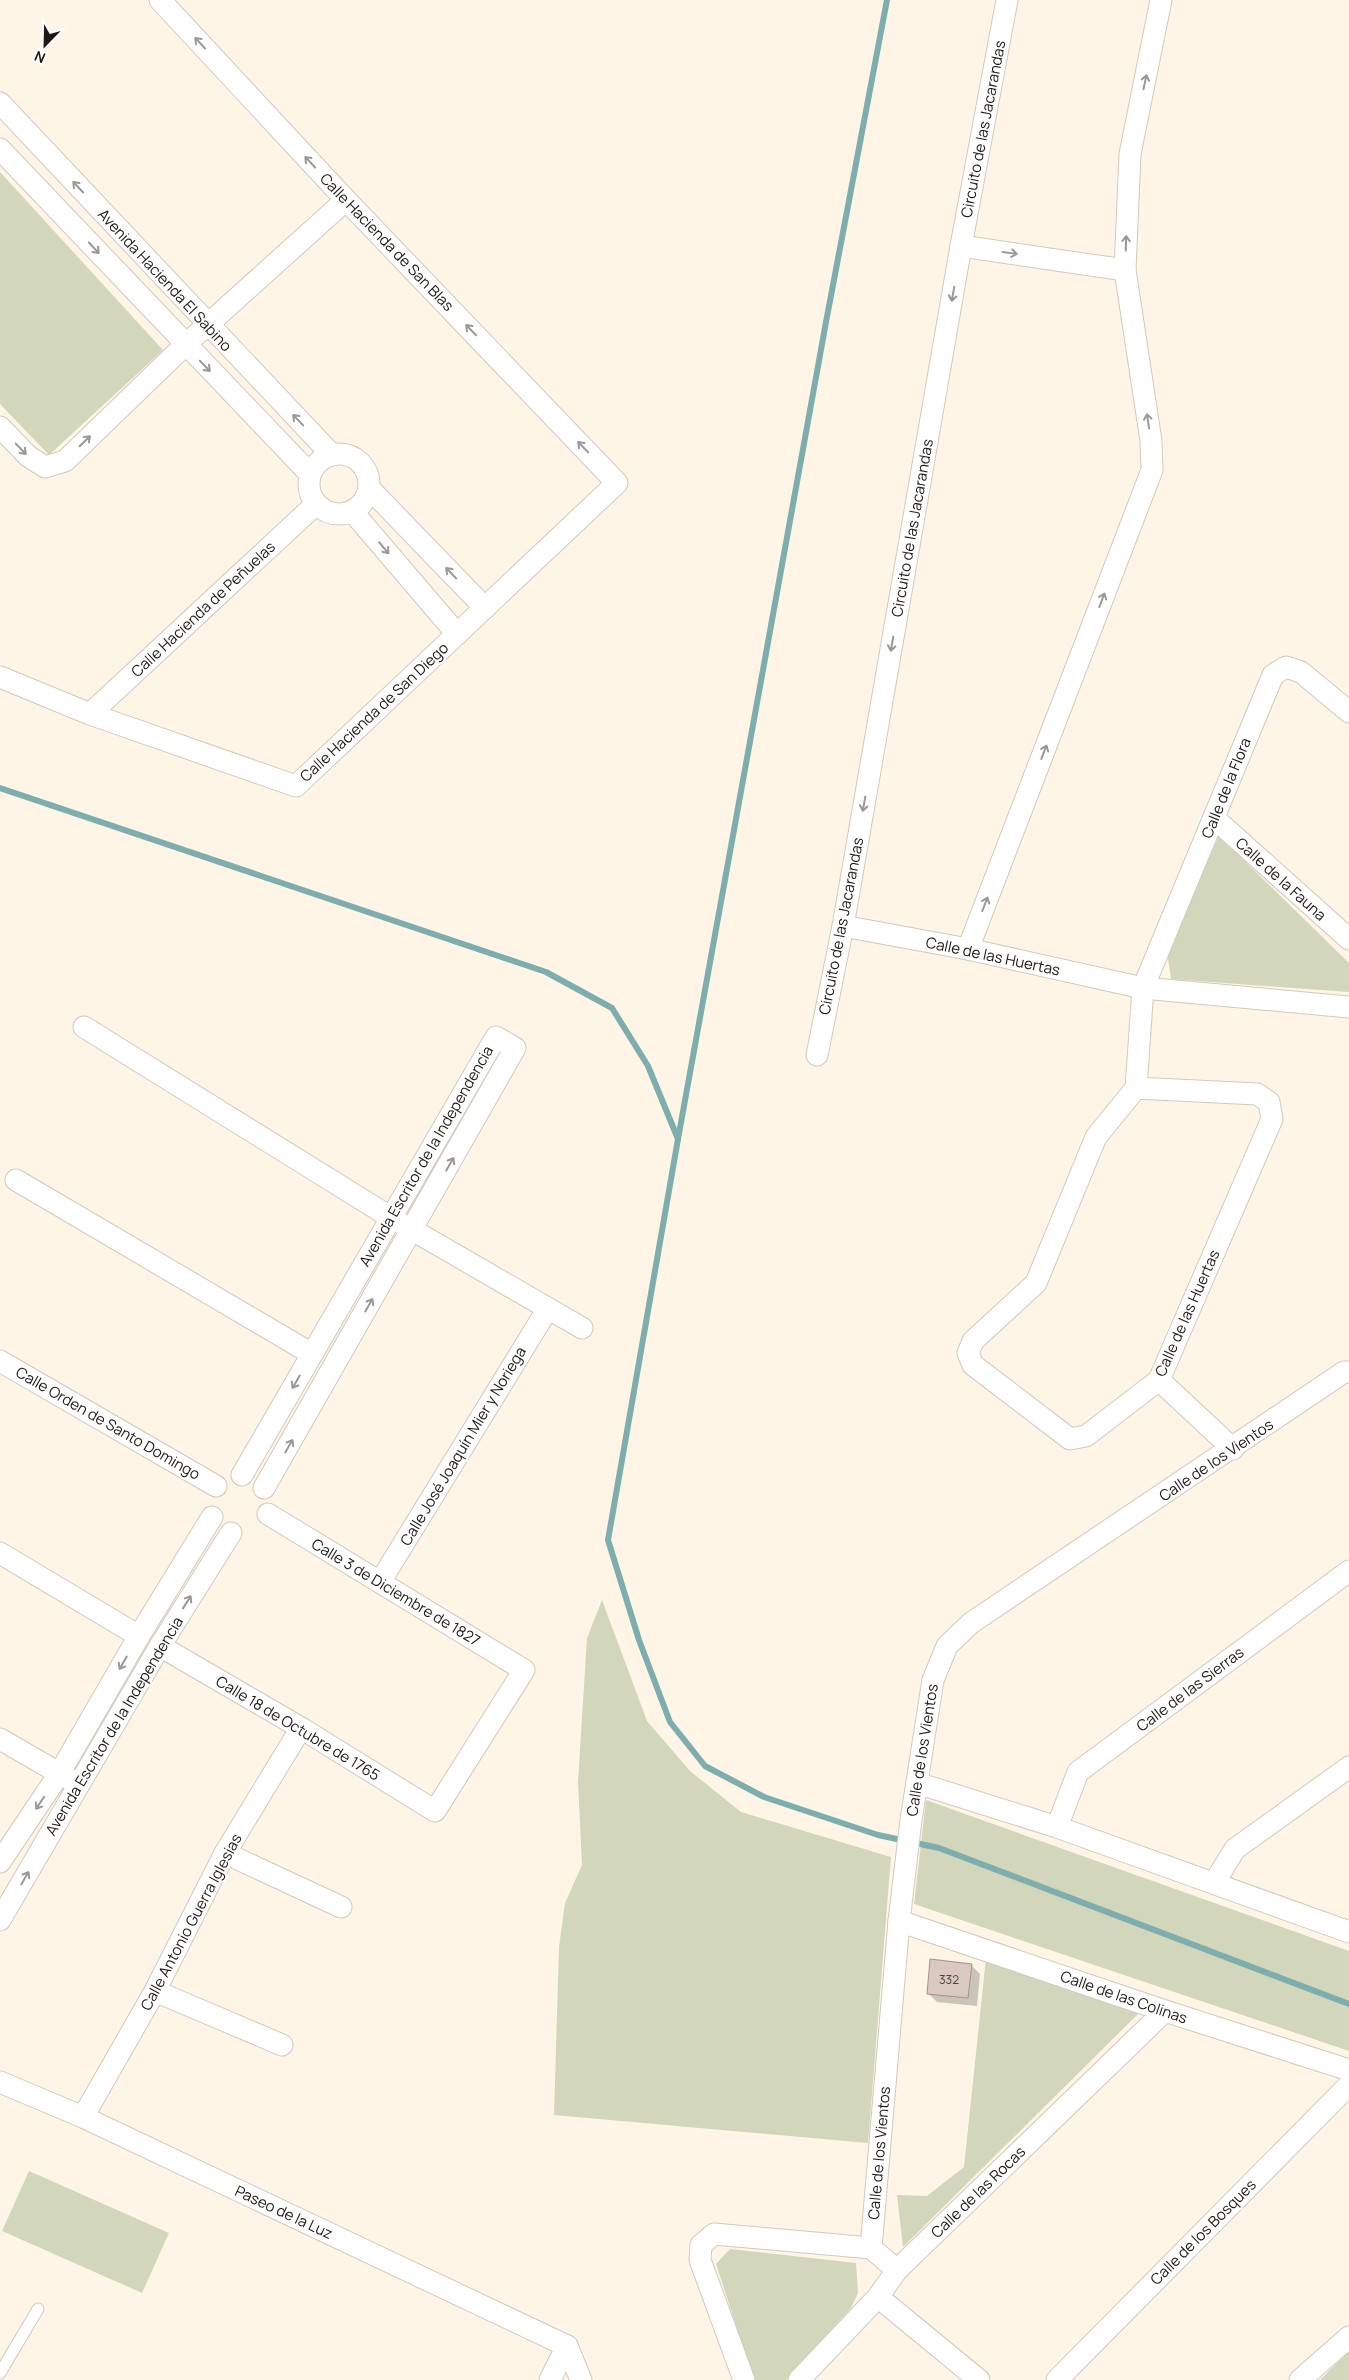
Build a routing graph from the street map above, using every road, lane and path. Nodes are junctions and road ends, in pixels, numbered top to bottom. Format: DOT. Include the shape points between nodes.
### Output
graph roads {
  1 [pos="160,0"];
  2 [pos="1007,0"];
  3 [pos="1161,0"];
  4 [pos="0,103"];
  5 [pos="0,149"];
  6 [pos="346,200"];
  7 [pos="962,246"];
  8 [pos="1126,270"];
  9 [pos="207,324"];
  10 [pos="185,345"];
  11 [pos="0,427"];
  12 [pos="332,455"];
  13 [pos="310,474"];
  14 [pos="617,483"];
  15 [pos="369,488"];
  16 [pos="316,504"];
  17 [pos="352,511"];
  18 [pos="485,608"];
  19 [pos="457,634"];
  20 [pos="0,677"];
  21 [pos="1349,712"];
  22 [pos="90,714"];
  23 [pos="1214,818"];
  24 [pos="843,926"];
  25 [pos="1349,939"];
  26 [pos="968,949"];
  27 [pos="1143,988"];
  28 [pos="1349,1007"];
  29 [pos="84,1027"];
  30 [pos="817,1055"];
  31 [pos="1136,1088"];
  32 [pos="16,1180"];
  33 [pos="390,1217"];
  34 [pos="412,1230"];
  35 [pos="547,1310"];
  36 [pos="582,1328"];
  37 [pos="312,1354"];
  38 [pos="0,1361"];
  39 [pos="1347,1368"];
  40 [pos="1159,1380"];
  41 [pos="1233,1449"];
  42 [pos="242,1475"];
  43 [pos="216,1486"];
  44 [pos="264,1488"];
  45 [pos="212,1517"];
  46 [pos="251,1527"];
  47 [pos="0,1553"];
  48 [pos="1349,1571"];
  49 [pos="380,1582"];
  50 [pos="139,1636"];
  51 [pos="160,1646"];
  52 [pos="301,1728"];
  53 [pos="0,1739"];
  54 [pos="1349,1767"];
  55 [pos="59,1774"];
  56 [pos="917,1783"];
  57 [pos="79,1784"];
  58 [pos="435,1811"];
  59 [pos="1057,1827"];
  60 [pos="225,1853"];
  61 [pos="0,1862"];
  62 [pos="1214,1883"];
  63 [pos="341,1908"];
  64 [pos="0,1920"];
  65 [pos="899,1921"];
  66 [pos="1349,1932"];
  67 [pos="155,1991"];
  68 [pos="1164,2011"];
  69 [pos="282,2045"];
  70 [pos="1349,2070"];
  71 [pos="1349,2084"];
  72 [pos="3,2089"];
  73 [pos="83,2117"];
  74 [pos="871,2248"];
  75 [pos="897,2270"];
  76 [pos="878,2297"];
  77 [pos="38,2309"];
  78 [pos="1349,2337"];
  79 [pos="567,2346"];
  80 [pos="0,2373"];
  81 [pos="550,2380"];
  82 [pos="581,2380"];
  83 [pos="744,2380"];
  84 [pos="800,2380"];
  85 [pos="978,2380"];
  86 [pos="1057,2380"];
  87 [pos="1300,2380"];
  6 -- 1 [label="street, Calle Hacienda de San Blas, one-way"];
  2 -- 7 [label="street, Circuito de las Jacarandas"];
  8 -- 3 [label="street, one-way" via="1130,154"];
  9 -- 4 [label="street, Avenida Hacienda El Sabino, one-way"];
  5 -- 10 [label="street, Avenida Hacienda El Sabino, one-way"];
  6 -- 9 [label="street"];
  14 -- 6 [label="street, Calle Hacienda de San Blas, one-way"];
  7 -- 8 [label="street, one-way"];
  7 -- 24 [label="street, Circuito de las Jacarandas, one-way"];
  26 -- 8 [label="street, one-way" via="1152,470"];
  9 -- 10 [label="street"];
  12 -- 9 [label="street, Avenida Hacienda El Sabino, one-way"];
  11 -- 10 [label="street, one-way" via="28,456 45,467 65,461"];
  10 -- 13 [label="street, Avenida Hacienda El Sabino, one-way"];
  12 -- 13 [label="street" via="315,465"];
  12 -- 15 [label="street" via="348,456 362,465"];
  13 -- 16 [label="street" via="309,485"];
  14 -- 18 [label="street, Calle Hacienda de San Diego"];
  15 -- 17 [label="street" via="364,502"];
  18 -- 15 [label="street, one-way"];
  16 -- 17 [label="street" via="333,514"];
  16 -- 22 [label="street, Calle Hacienda de Peñuelas"];
  17 -- 19 [label="street, one-way"];
  18 -- 19 [label="street, Calle Hacienda de San Diego"];
  19 -- 22 [label="street, Calle Hacienda de San Diego" via="296,786"];
  20 -- 22 [label="street, Calle Hacienda de San Diego"];
  21 -- 23 [label="street, Calle de la Flora" via="1301,672 1286,667 1272,675"];
  23 -- 25 [label="street, Calle de la Fauna"];
  23 -- 27 [label="street, Calle de la Flora"];
  24 -- 26 [label="street, Calle de las Huertas"];
  24 -- 30 [label="street, Circuito de las Jacarandas"];
  26 -- 27 [label="street, Calle de las Huertas"];
  27 -- 28 [label="street, Calle de las Huertas"];
  27 -- 31 [label="street"];
  29 -- 33 [label="street"];
  31 -- 40 [label="street, Calle de las Huertas" via="1256,1094 1269,1102 1272,1119"];
  31 -- 40 [label="street, Calle de las Huertas" via="1096,1136 1036,1283 973,1341 968,1353 973,1365 1070,1439 1086,1436"];
  32 -- 37 [label="street"];
  33 -- 34 [label="street"];
  34 -- 33 [label="street, Avenida Escritor de la Independencia, one-way" via="515,1048 496,1036"];
  33 -- 37 [label="street, Avenida Escritor de la Independencia"];
  34 -- 35 [label="street"];
  44 -- 34 [label="street, Avenida Escritor de la Independencia, one-way"];
  35 -- 36 [label="street"];
  35 -- 49 [label="street, Calle José Joaquín Mier y Noriega"];
  37 -- 42 [label="street, Avenida Escritor de la Independencia, one-way"];
  38 -- 43 [label="street, Calle Orden de Santo Domingo"];
  39 -- 41 [label="street, Calle de los Vientos"];
  40 -- 41 [label="street"];
  41 -- 56 [label="street, Calle de los Vientos" via="971,1623 947,1646 933,1680"];
  42 -- 43 [label="street" via="223,1479"];
  42 -- 44 [label="street" via="255,1479"];
  43 -- 45 [label="street" via="211,1496"];
  44 -- 46 [label="street" via="268,1496"];
  45 -- 46 [label="street" via="216,1524"];
  45 -- 50 [label="street, Avenida Escritor de la Independencia"];
  46 -- 49 [label="street, Calle 3 de Diciembre de 1827"];
  51 -- 46 [label="street, Avenida Escritor de la Independencia, one-way"];
  47 -- 50 [label="street"];
  48 -- 59 [label="street, Calle de las Sierras" via="1078,1772"];
  49 -- 58 [label="street, Calle 3 de Diciembre de 1827" via="524,1670"];
  50 -- 55 [label="street, Avenida Escritor de la Independencia, one-way"];
  51 -- 52 [label="street, Calle 18 de Octubre de 1765"];
  51 -- 57 [label="street, Avenida Escritor de la Independencia"];
  52 -- 58 [label="street, Calle 18 de Octubre de 1765"];
  52 -- 60 [label="street, Calle Antonio Guerra Iglesias"];
  53 -- 55 [label="street"];
  54 -- 62 [label="street" via="1235,1849"];
  55 -- 57 [label="street"];
  55 -- 61 [label="street, Avenida Escritor de la Independencia, one-way"];
  56 -- 59 [label="street"];
  56 -- 65 [label="street, Calle de los Vientos"];
  64 -- 57 [label="street, Avenida Escritor de la Independencia, one-way"];
  59 -- 62 [label="street"];
  60 -- 63 [label="street"];
  60 -- 67 [label="street, Calle Antonio Guerra Iglesias"];
  62 -- 66 [label="street"];
  65 -- 68 [label="street, Calle de las Colinas"];
  65 -- 74 [label="street, Calle de los Vientos"];
  67 -- 69 [label="street"];
  67 -- 73 [label="street, Calle Antonio Guerra Iglesias"];
  68 -- 70 [label="street, Calle de las Colinas"];
  68 -- 75 [label="street, Calle de las Rocas"];
  71 -- 86 [label="street, Calle de los Bosques"];
  72 -- 73 [label="street, Paseo de la Luz"];
  73 -- 79 [label="street, Paseo de la Luz"];
  74 -- 75 [label="street"];
  74 -- 83 [label="street" via="714,2234 701,2245 700,2260"];
  75 -- 76 [label="street, Calle de las Rocas"];
  76 -- 84 [label="street, Calle de las Rocas"];
  76 -- 85 [label="street"];
  77 -- 80 [label="lane"];
  78 -- 87 [label="street"];
  79 -- 81 [label="street"];
  79 -- 82 [label="street"];
}
